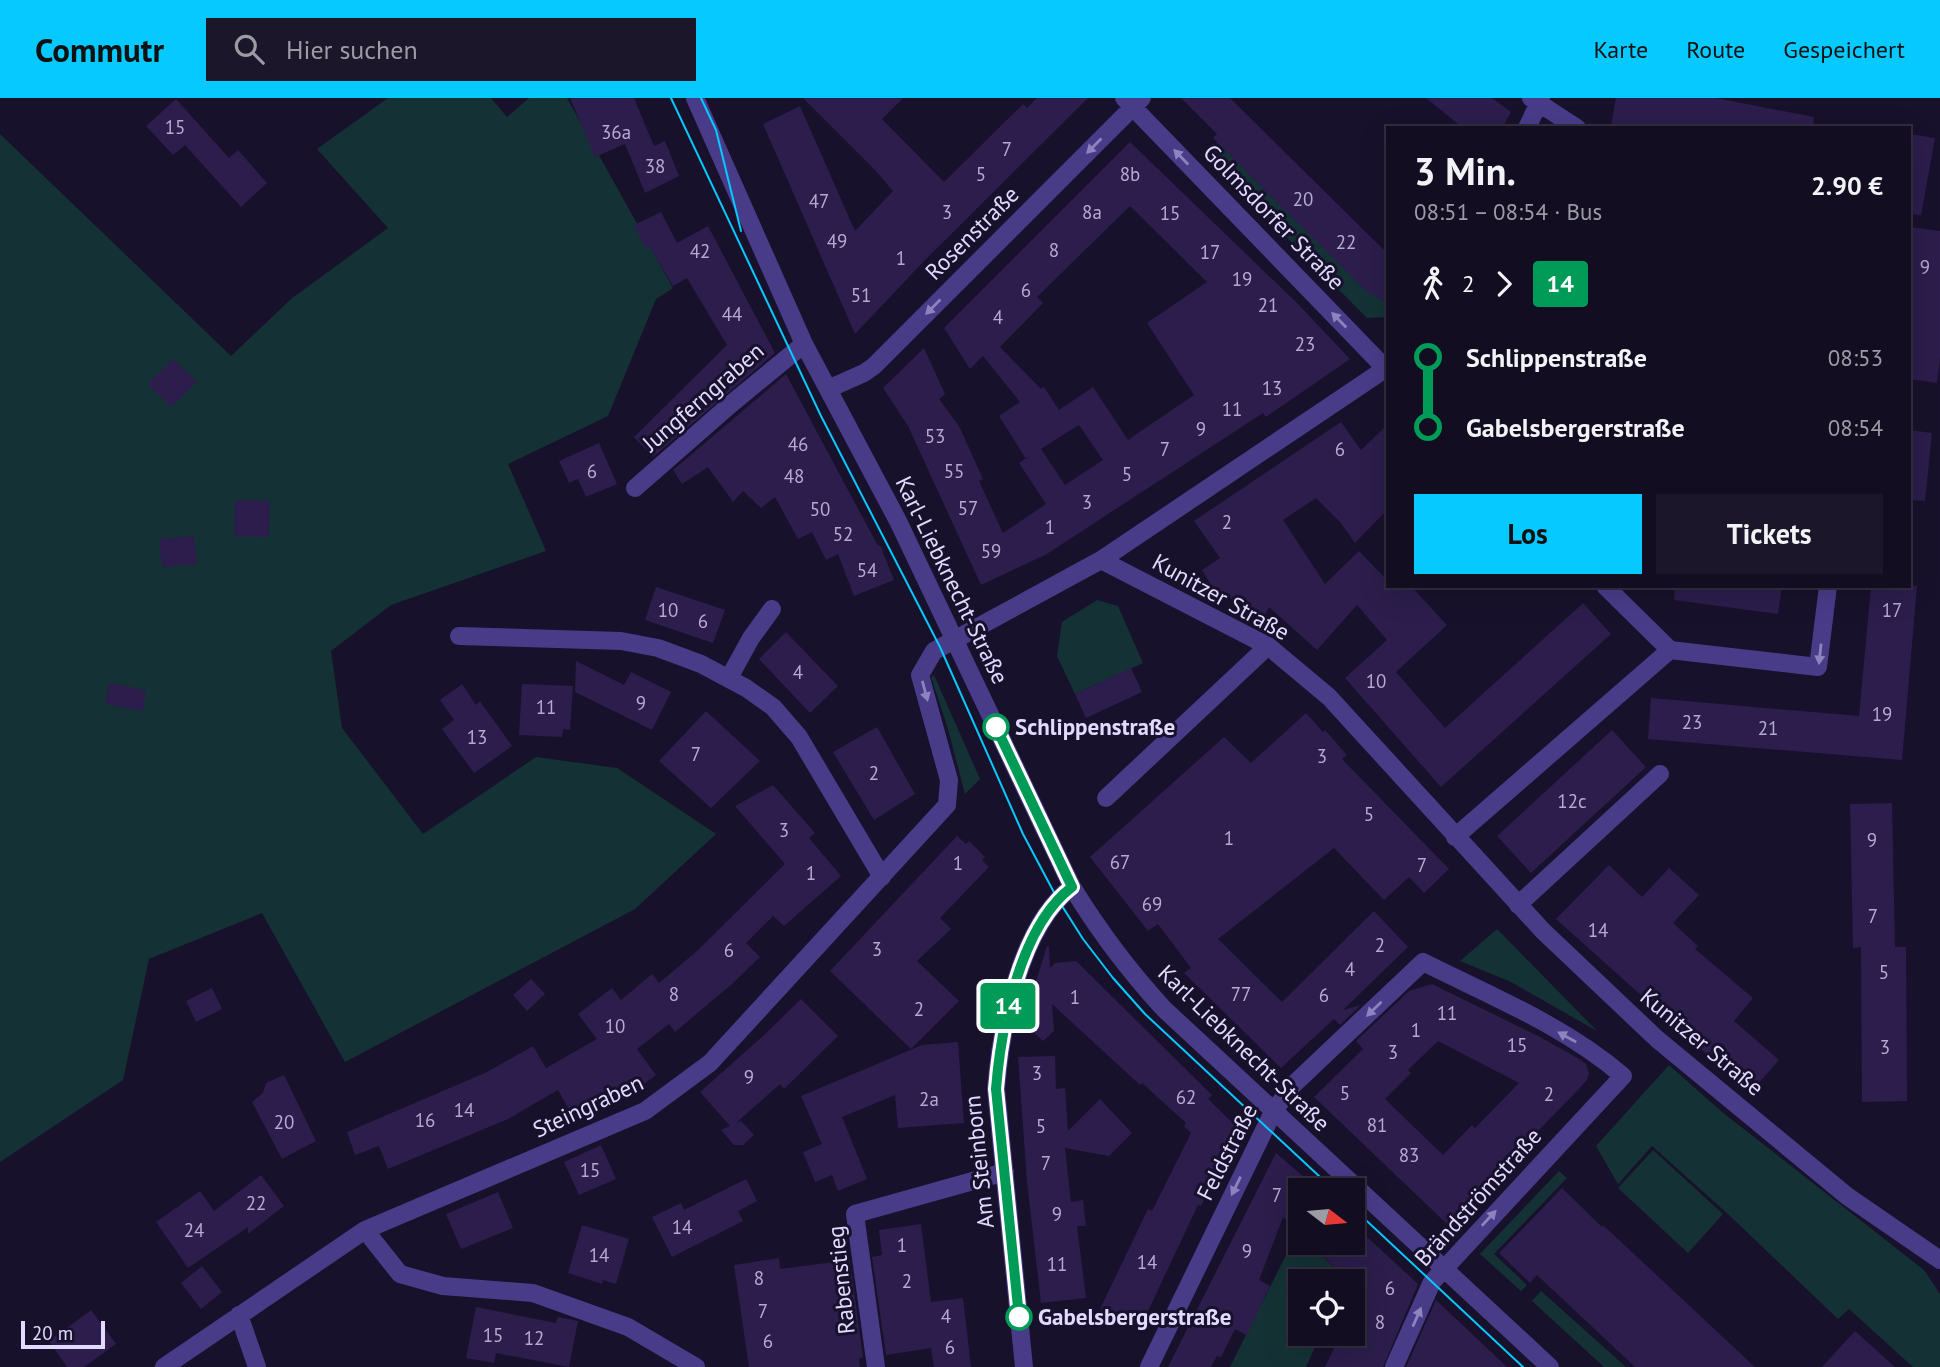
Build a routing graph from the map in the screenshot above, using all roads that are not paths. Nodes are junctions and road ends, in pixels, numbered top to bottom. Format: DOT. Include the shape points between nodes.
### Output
graph roads {
  1 [pos="695,98"];
  2 [pos="1537,100"];
  3 [pos="1133,101"];
  4 [pos="1528,126"];
  5 [pos="1574,126"];
  6 [pos="804,344"];
  7 [pos="1386,368"];
  8 [pos="1386,370"];
  9 [pos="828,389"];
  10 [pos="635,488"];
  11 [pos="1101,560"];
  12 [pos="1607,588"];
  13 [pos="1828,588"];
  14 [pos="772,609"];
  15 [pos="458,636"];
  16 [pos="954,639"];
  17 [pos="1268,646"];
  18 [pos="1670,650"];
  19 [pos="729,678"];
  20 [pos="1660,774"];
  21 [pos="1106,798"];
  22 [pos="1455,837"];
  23 [pos="882,877"];
  24 [pos="1072,887"];
  25 [pos="1518,905"];
  26 [pos="1423,962"];
  27 [pos="1273,1112"];
  28 [pos="1005,1172"];
  29 [pos="365,1230"];
  30 [pos="1940,1259"];
  31 [pos="1443,1268"];
  32 [pos="239,1315"];
  33 [pos="164,1367"];
  34 [pos="257,1367"];
  35 [pos="696,1367"];
  36 [pos="876,1367"];
  37 [pos="1024,1367"];
  38 [pos="1149,1367"];
  39 [pos="1394,1367"];
  40 [pos="1550,1367"];
  1 -- 6 [label="street, Karl-Liebknecht-Straße"];
  2 -- 4 [label="street"];
  2 -- 5 [label="street"];
  7 -- 3 [label="street, Golmsdorfer Straße, one-way"];
  3 -- 9 [label="street, Rosenstraße, one-way" via="874,366"];
  6 -- 9 [label="street, Karl-Liebknecht-Straße"];
  6 -- 10 [label="street, Jungferngraben"];
  8 -- 11 [label="street"];
  9 -- 16 [label="street, Karl-Liebknecht-Straße"];
  11 -- 16 [label="street"];
  11 -- 17 [label="street, Kunitzer Straße"];
  12 -- 18 [label="street"];
  13 -- 18 [label="street, one-way" via="1818,667"];
  14 -- 19 [label="street"];
  15 -- 19 [label="street" via="621,641 658,648"];
  16 -- 23 [label="street, Steingraben, one-way" via="934,651 920,676 949,780 947,805"];
  16 -- 24 [label="street, Karl-Liebknecht-Straße"];
  17 -- 21 [label="street"];
  17 -- 22 [label="street, Kunitzer Straße" via="1329,697"];
  18 -- 22 [label="street"];
  19 -- 23 [label="street" via="773,707 799,737"];
  20 -- 25 [label="street"];
  22 -- 25 [label="street, Kunitzer Straße"];
  23 -- 29 [label="street, Steingraben" via="709,1063 645,1111"];
  24 -- 27 [label="street, Karl-Liebknecht-Straße" via="1139,981"];
  24 -- 28 [label="street, Am Steinborn" via="1057,898 1041,925 1005,1017 996,1089"];
  25 -- 30 [label="street, Kunitzer Straße" via="1657,1039 1847,1196"];
  26 -- 27 [label="street, Feldstraße, one-way" via="1293,1085"];
  31 -- 26 [label="street, Brändströmstraße, one-way" via="1623,1076 1595,1052"];
  27 -- 31 [label="street, Karl-Liebknecht-Straße"];
  27 -- 38 [label="street, Feldstraße, one-way"];
  28 -- 36 [label="street, Rabenstieg" via="855,1214"];
  28 -- 37 [label="street, Am Steinborn"];
  29 -- 32 [label="street, Steingraben"];
  29 -- 35 [label="street" via="400,1274 443,1286 533,1293 628,1327"];
  39 -- 31 [label="street, Brändströmstraße, one-way" via="1432,1282"];
  31 -- 40 [label="street, Karl-Liebknecht-Straße"];
  32 -- 33 [label="street, Steingraben"];
  32 -- 34 [label="street"];
}
